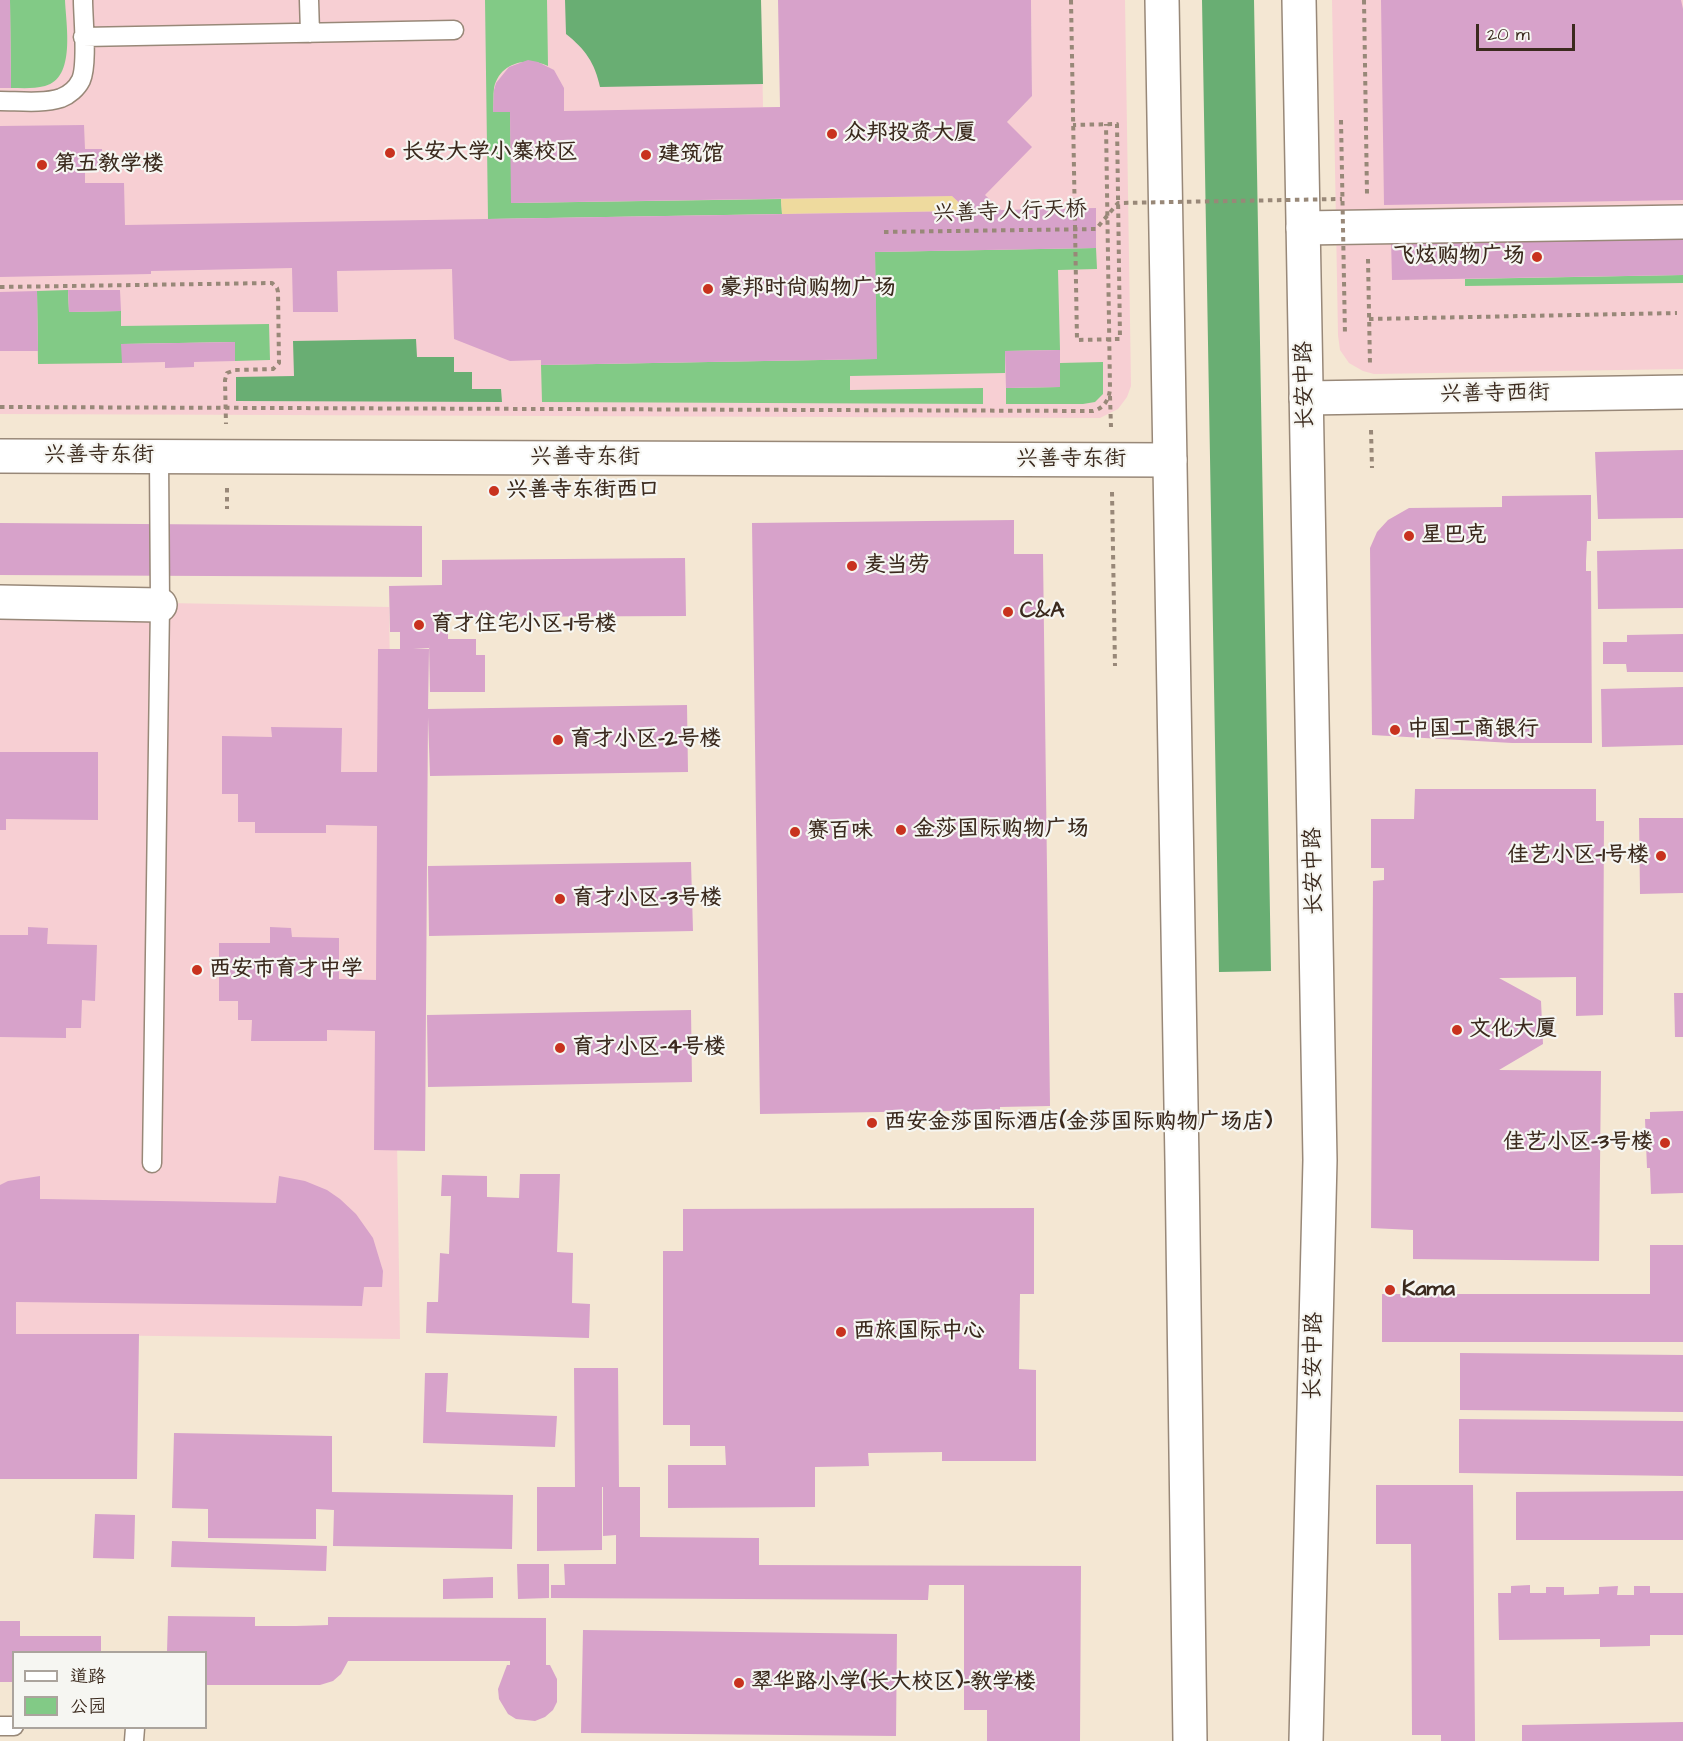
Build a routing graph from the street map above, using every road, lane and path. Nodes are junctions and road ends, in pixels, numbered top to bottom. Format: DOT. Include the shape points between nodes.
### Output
graph roads {
  1 [pos="82,0"];
  2 [pos="309,0"];
  3 [pos="1071,0"];
  4 [pos="1162,0"];
  5 [pos="1299,0"];
  6 [pos="454,30"];
  7 [pos="310,33"];
  8 [pos="83,37"];
  9 [pos="0,101"];
  10 [pos="1341,120"];
  11 [pos="1106,124"];
  12 [pos="1073,125"];
  13 [pos="1342,199"];
  14 [pos="1118,203"];
  15 [pos="1683,222"];
  16 [pos="1303,228"];
  17 [pos="884,232"];
  18 [pos="0,287"];
  19 [pos="1677,313"];
  20 [pos="1369,319"];
  21 [pos="1345,335"];
  22 [pos="1109,339"];
  23 [pos="1110,389"];
  24 [pos="1683,392"];
  25 [pos="1306,398"];
  26 [pos="0,407"];
  27 [pos="225,408"];
  28 [pos="0,456"];
  29 [pos="159,457"];
  30 [pos="226,457"];
  31 [pos="1112,460"];
  32 [pos="1170,460"];
  33 [pos="227,509"];
  34 [pos="0,602"];
  35 [pos="160,605"];
  36 [pos="1115,666"];
  37 [pos="152,1163"];
  38 [pos="1190,1741"];
  39 [pos="1306,1741"];
  1 -- 8 [label="lane"];
  2 -- 7 [label="lane"];
  3 -- 12 [label="path"];
  4 -- 32 [label="main road"];
  5 -- 16 [label="main road, 长安中路"];
  6 -- 7 [label="lane"];
  7 -- 8 [label="lane"];
  8 -- 9 [label="lane" via="84,66 74,90 63,98 50,100"];
  10 -- 13 [label="path, bridge"];
  11 -- 12 [label="path"];
  11 -- 14 [label="path" via="1117,124"];
  11 -- 22 [label="path"];
  12 -- 22 [label="path" via="1077,340"];
  13 -- 14 [label="path, 兴善寺人行天桥, bridge"];
  13 -- 21 [label="path, bridge"];
  14 -- 17 [label="path, 兴善寺人行天桥, bridge" via="1096,229"];
  14 -- 22 [label="path" via="1120,339"];
  15 -- 16 [label="main road"];
  16 -- 25 [label="main road, 长安中路"];
  18 -- 27 [label="path" via="272,283 278,288 279,363 273,369 227,373"];
  19 -- 20 [label="path"];
  22 -- 23 [label="path"];
  23 -- 27 [label="path" via="1104,405 1088,411"];
  23 -- 31 [label="path"];
  24 -- 25 [label="main road, 兴善寺西街"];
  25 -- 39 [label="main road, 长安中路" via="1320,1160"];
  26 -- 27 [label="path"];
  27 -- 30 [label="path"];
  28 -- 29 [label="main road, 兴善寺东街"];
  29 -- 30 [label="main road, 兴善寺东街"];
  29 -- 35 [label="lane"];
  30 -- 31 [label="main road, 兴善寺东街"];
  30 -- 33 [label="path"];
  31 -- 32 [label="main road, 兴善寺东街"];
  31 -- 36 [label="path"];
  32 -- 38 [label="main road"];
  34 -- 35 [label="main road"];
  35 -- 37 [label="lane"];
}
